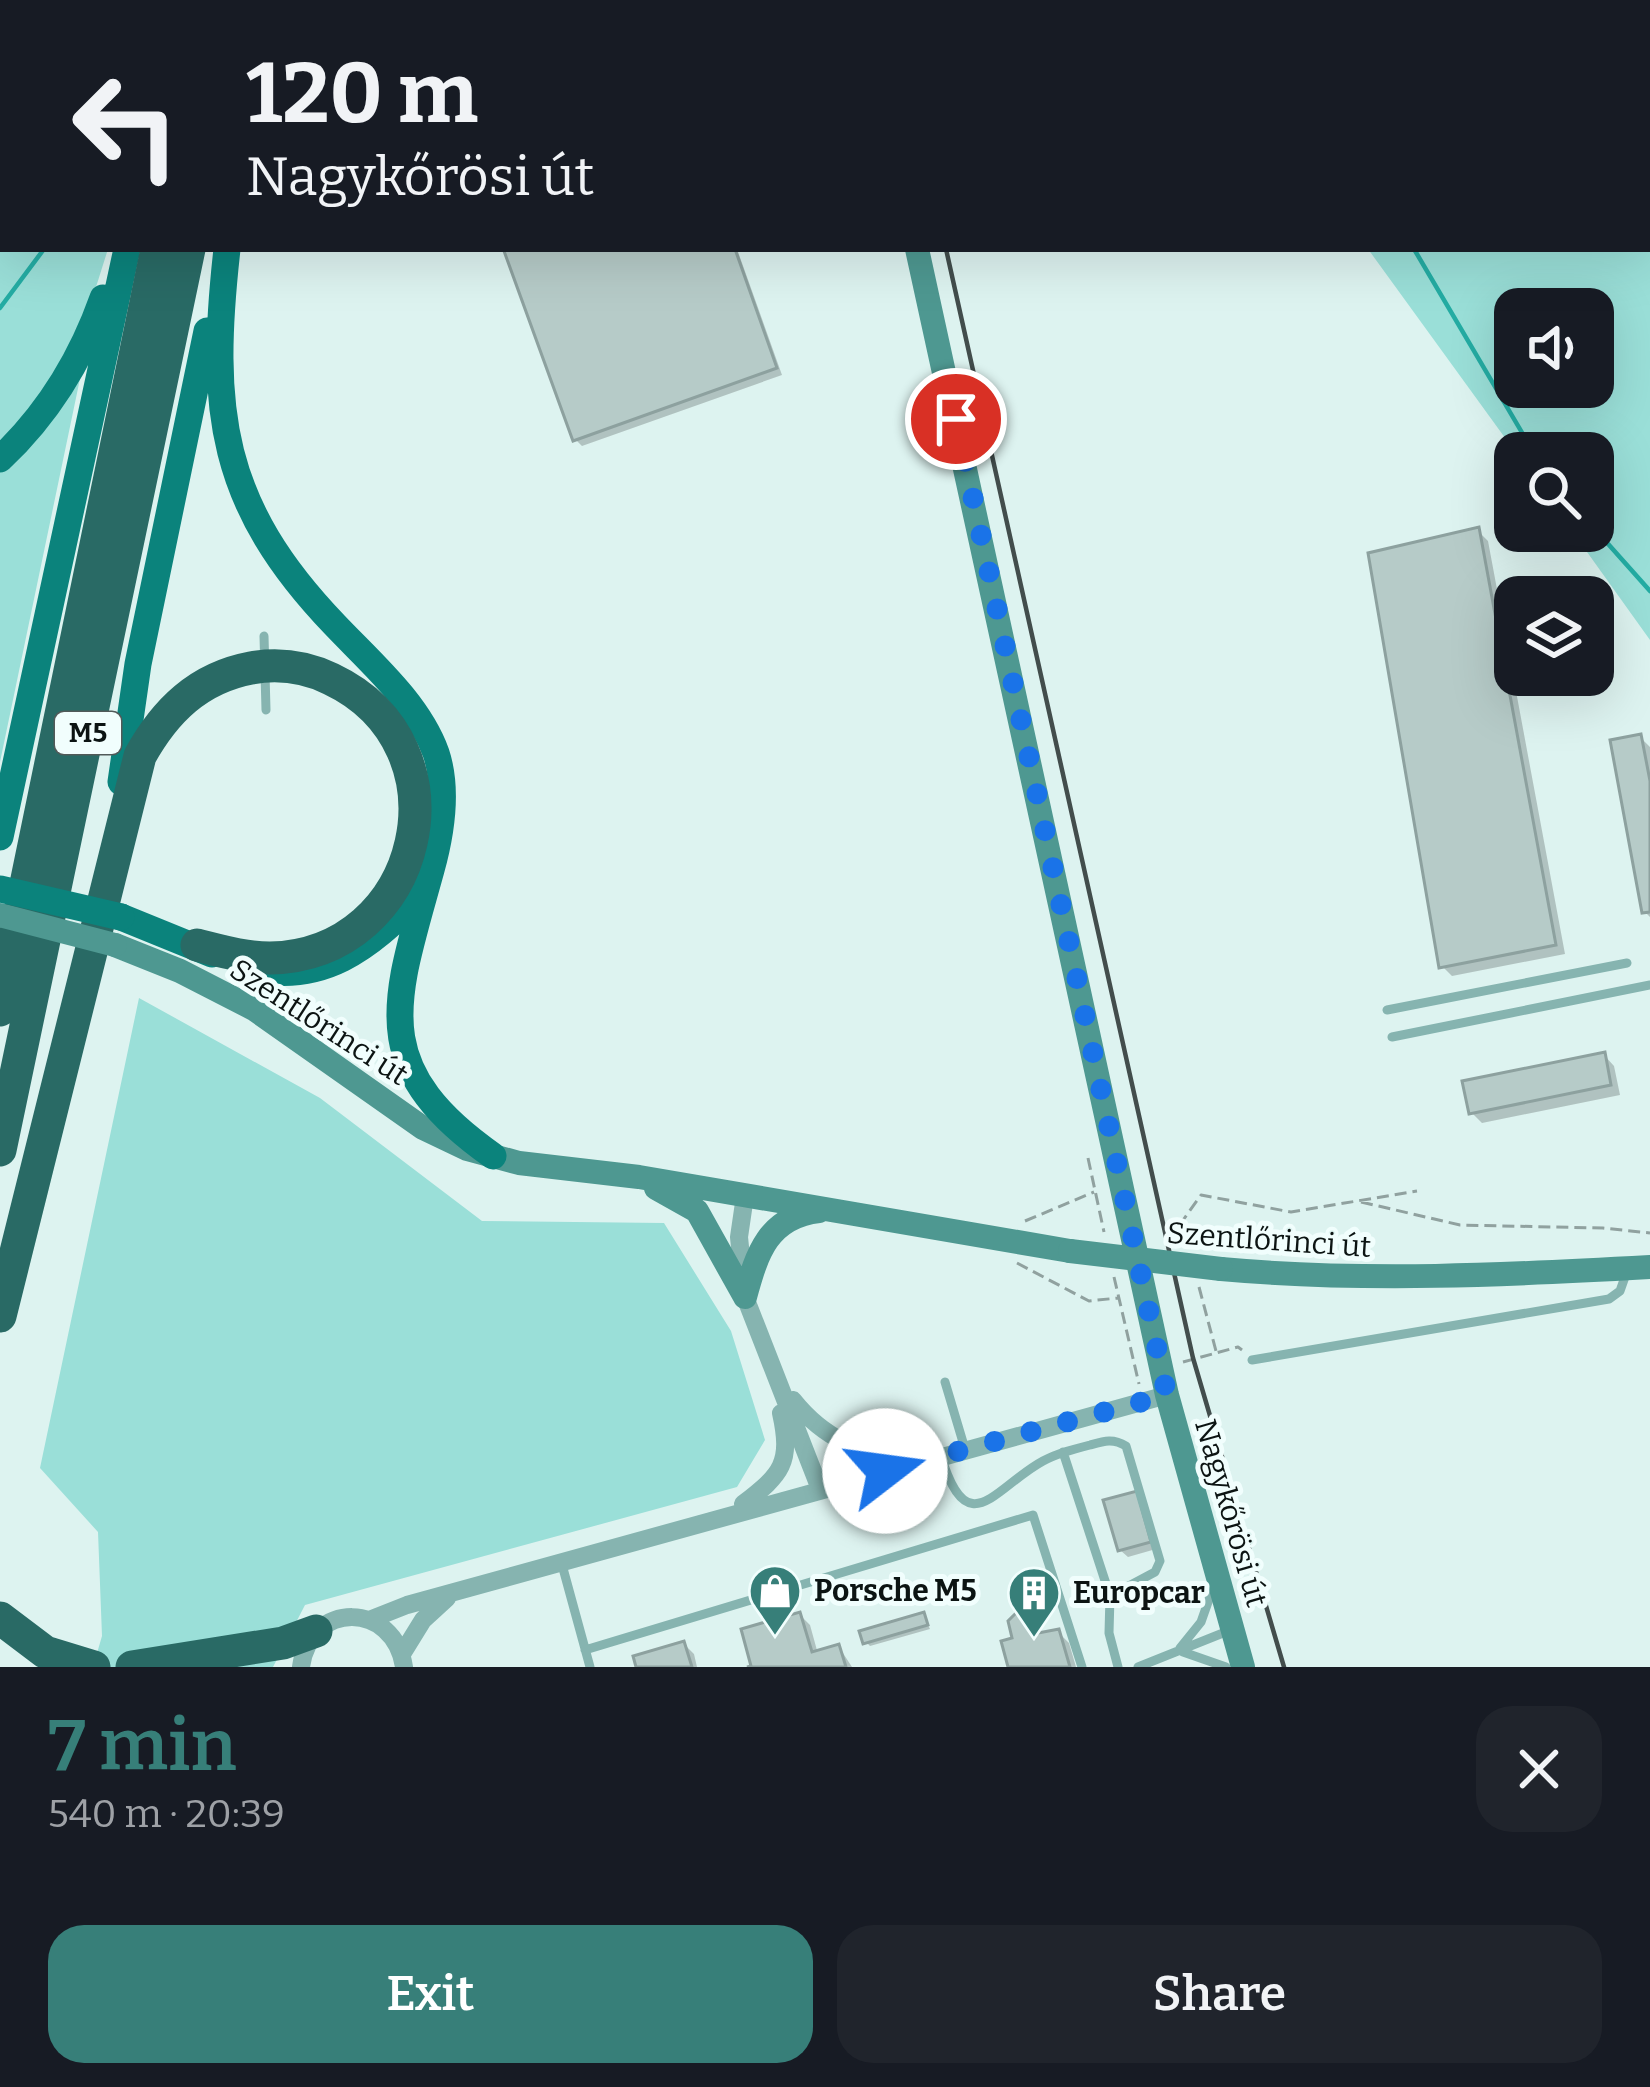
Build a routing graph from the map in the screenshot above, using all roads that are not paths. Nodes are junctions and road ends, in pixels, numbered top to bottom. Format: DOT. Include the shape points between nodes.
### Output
graph roads {
  1 [pos="123,252"];
  2 [pos="123,252"];
  3 [pos="156,252"];
  4 [pos="188,252"];
  5 [pos="224,252"];
  6 [pos="225,252"];
  7 [pos="918,252"];
  8 [pos="0,459"];
  9 [pos="265,651"];
  10 [pos="266,710"];
  11 [pos="0,837"];
  12 [pos="106,881"];
  13 [pos="0,890"];
  14 [pos="425,890"];
  15 [pos="0,915"];
  16 [pos="118,931"];
  17 [pos="197,946"];
  18 [pos="1627,963"];
  19 [pos="1650,985"];
  20 [pos="0,1010"];
  21 [pos="1388,1010"];
  22 [pos="1392,1036"];
  23 [pos="0,1150"];
  24 [pos="493,1156"];
  25 [pos="639,1177"];
  26 [pos="746,1196"];
  27 [pos="834,1210"];
  28 [pos="1638,1268"];
  29 [pos="745,1297"];
  30 [pos="0,1316"];
  31 [pos="1252,1360"];
  32 [pos="945,1382"];
  33 [pos="780,1384"];
  34 [pos="1155,1398"];
  35 [pos="964,1449"];
  36 [pos="1064,1452"];
  37 [pos="941,1456"];
  38 [pos="918,1462"];
  39 [pos="820,1489"];
  40 [pos="733,1512"];
  41 [pos="561,1561"];
  42 [pos="1217,1574"];
  43 [pos="454,1592"];
  44 [pos="1110,1597"];
  45 [pos="0,1618"];
  46 [pos="370,1620"];
  47 [pos="1233,1630"];
  48 [pos="316,1631"];
  49 [pos="585,1649"];
  50 [pos="1178,1652"];
  51 [pos="403,1661"];
  52 [pos="94,1667"];
  53 [pos="132,1667"];
  54 [pos="220,1667"];
  55 [pos="284,1667"];
  56 [pos="301,1667"];
  57 [pos="590,1667"];
  58 [pos="1082,1667"];
  59 [pos="1118,1667"];
  60 [pos="1138,1667"];
  61 [pos="1226,1667"];
  62 [pos="1243,1667"];
  1 -- 11 [label="main road, M5"];
  2 -- 8 [label="main road" via="71,371"];
  3 -- 20 [label="highway, M5"];
  4 -- 23 [label="highway, M5"];
  5 -- 12 [label="main road, M5" via="138,664"];
  6 -- 14 [label="main road" via="218,347 232,465 281,561 406,703 437,755 441,818"];
  7 -- 34 [label="main road, Nagykőrösi út"];
  9 -- 10 [label="lane"];
  9 -- 12 [label="highway" via="202,685 157,727 134,771"];
  9 -- 17 [label="highway" via="359,695 387,724 412,777 409,855 385,903 332,944 272,958"];
  12 -- 30 [label="highway, M5"];
  13 -- 16 [label="main road, bridge"];
  14 -- 17 [label="main road" via="382,935 325,966 254,970"];
  14 -- 24 [label="main road" via="398,998 398,1031 440,1115"];
  15 -- 16 [label="main road, Szentlőrinci út, bridge"];
  16 -- 17 [label="main road"];
  16 -- 24 [label="main road, Szentlőrinci út" via="324,1054 423,1128"];
  18 -- 21 [label="lane"];
  19 -- 22 [label="lane"];
  24 -- 25 [label="main road, Szentlőrinci út"];
  25 -- 26 [label="main road, Szentlőrinci út"];
  25 -- 29 [label="main road" via="697,1211"];
  26 -- 27 [label="main road, Szentlőrinci út"];
  26 -- 29 [label="street" via="739,1237"];
  27 -- 28 [label="main road, Szentlőrinci út, bridge" via="1221,1269 1486,1277"];
  27 -- 29 [label="main road" via="804,1213 768,1235"];
  28 -- 31 [label="lane" via="1610,1299"];
  29 -- 33 [label="street"];
  32 -- 35 [label="lane"];
  33 -- 38 [label="street" via="811,1422 845,1446"];
  33 -- 39 [label="street"];
  33 -- 40 [label="street" via="788,1445 782,1468"];
  34 -- 35 [label="street"];
  34 -- 42 [label="main road, Nagykőrösi út"];
  35 -- 37 [label="street"];
  36 -- 37 [label="lane" via="975,1505 955,1492"];
  36 -- 44 [label="lane"];
  36 -- 44 [label="lane" via="1111,1440 1128,1449 1160,1562"];
  37 -- 38 [label="street"];
  38 -- 39 [label="street"];
  39 -- 40 [label="street"];
  40 -- 41 [label="street"];
  41 -- 43 [label="street"];
  41 -- 49 [label="lane"];
  42 -- 47 [label="main road, Nagykőrösi út"];
  42 -- 50 [label="lane" via="1201,1622"];
  43 -- 46 [label="street"];
  43 -- 51 [label="street" via="423,1620"];
  44 -- 59 [label="lane"];
  45 -- 52 [label="highway" via="45,1652"];
  46 -- 48 [label="street" via="341,1618"];
  46 -- 51 [label="street" via="390,1633"];
  47 -- 50 [label="lane"];
  47 -- 62 [label="main road, Nagykőrösi út"];
  48 -- 53 [label="highway"];
  48 -- 56 [label="street"];
  49 -- 57 [label="lane"];
  49 -- 58 [label="lane" via="1033,1515"];
  50 -- 60 [label="lane"];
  50 -- 61 [label="lane"];
  54 -- 55 [label="highway"];
}
